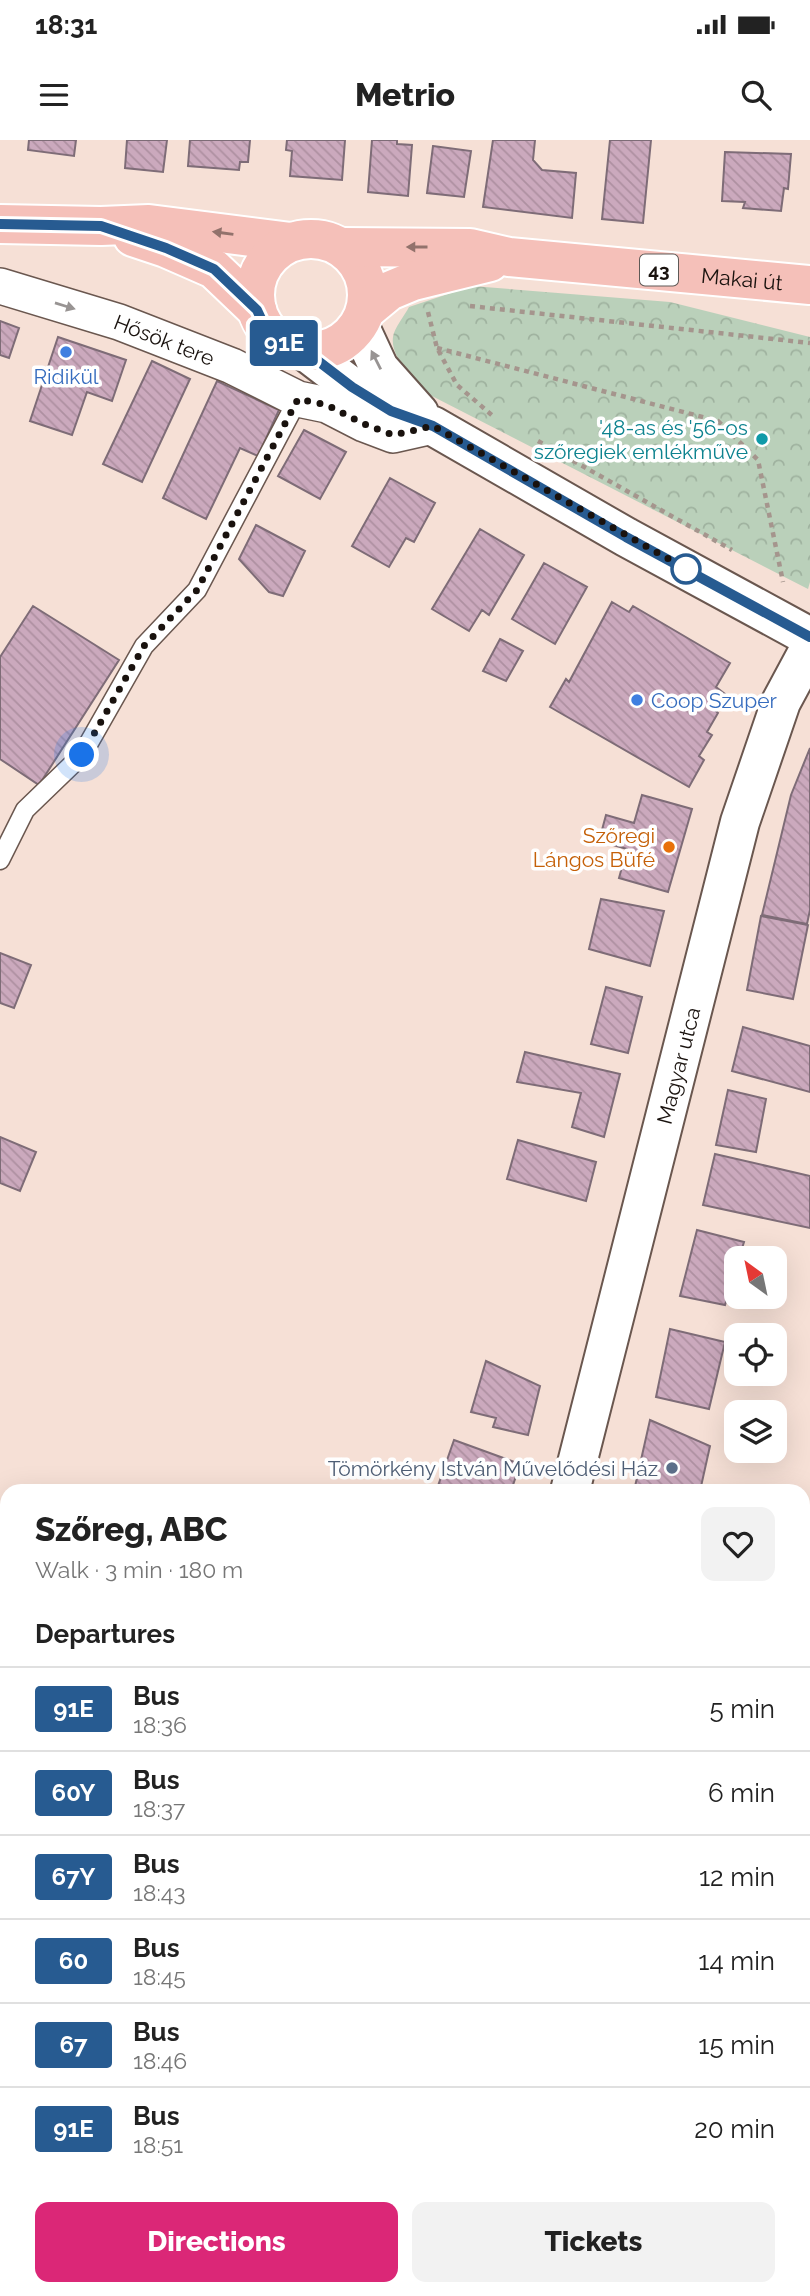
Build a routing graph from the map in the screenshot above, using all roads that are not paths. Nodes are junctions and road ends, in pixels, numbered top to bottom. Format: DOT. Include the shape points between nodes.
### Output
graph roads {
  1 [pos="0,224"];
  2 [pos="101,226"];
  3 [pos="291,242"];
  4 [pos="342,247"];
  5 [pos="509,257"];
  6 [pos="810,285"];
  7 [pos="0,286"];
  8 [pos="257,310"];
  9 [pos="362,318"];
  10 [pos="305,351"];
  11 [pos="298,399"];
  12 [pos="433,426"];
  13 [pos="810,637"];
  14 [pos="810,648"];
  15 [pos="0,860"];
  16 [pos="572,1484"];
  1 -- 2 [label="main road, Makai út / 43"];
  3 -- 2 [label="main road, Makai út / 43, one-way" via="149,224"];
  2 -- 8 [label="main road, Makai út / 43" via="214,269"];
  3 -- 4 [label="main road, Makai út / 43" via="326,240"];
  3 -- 8 [label="main road" via="271,257 258,277"];
  5 -- 4 [label="main road, Makai út / 43, one-way" via="470,248"];
  4 -- 9 [label="main road" via="366,281 368,296"];
  5 -- 6 [label="main road, Makai út / 43"];
  5 -- 9 [label="main road, Makai út / 43" via="413,281 389,291"];
  7 -- 11 [label="street, Hősök tere, one-way" via="119,322 232,366"];
  8 -- 10 [label="main road, Makai út / 43" via="274,338"];
  9 -- 10 [label="main road, Makai út / 43" via="345,340 326,349"];
  12 -- 9 [label="street, one-way" via="379,368"];
  10 -- 12 [label="street" via="391,411"];
  11 -- 12 [label="street, Hősök tere" via="327,405 393,435"];
  11 -- 15 [label="lane" via="197,590 144,646 82,755 25,810"];
  12 -- 13 [label="street"];
  14 -- 16 [label="street, Magyar utca" via="781,702 740,822"];
}
